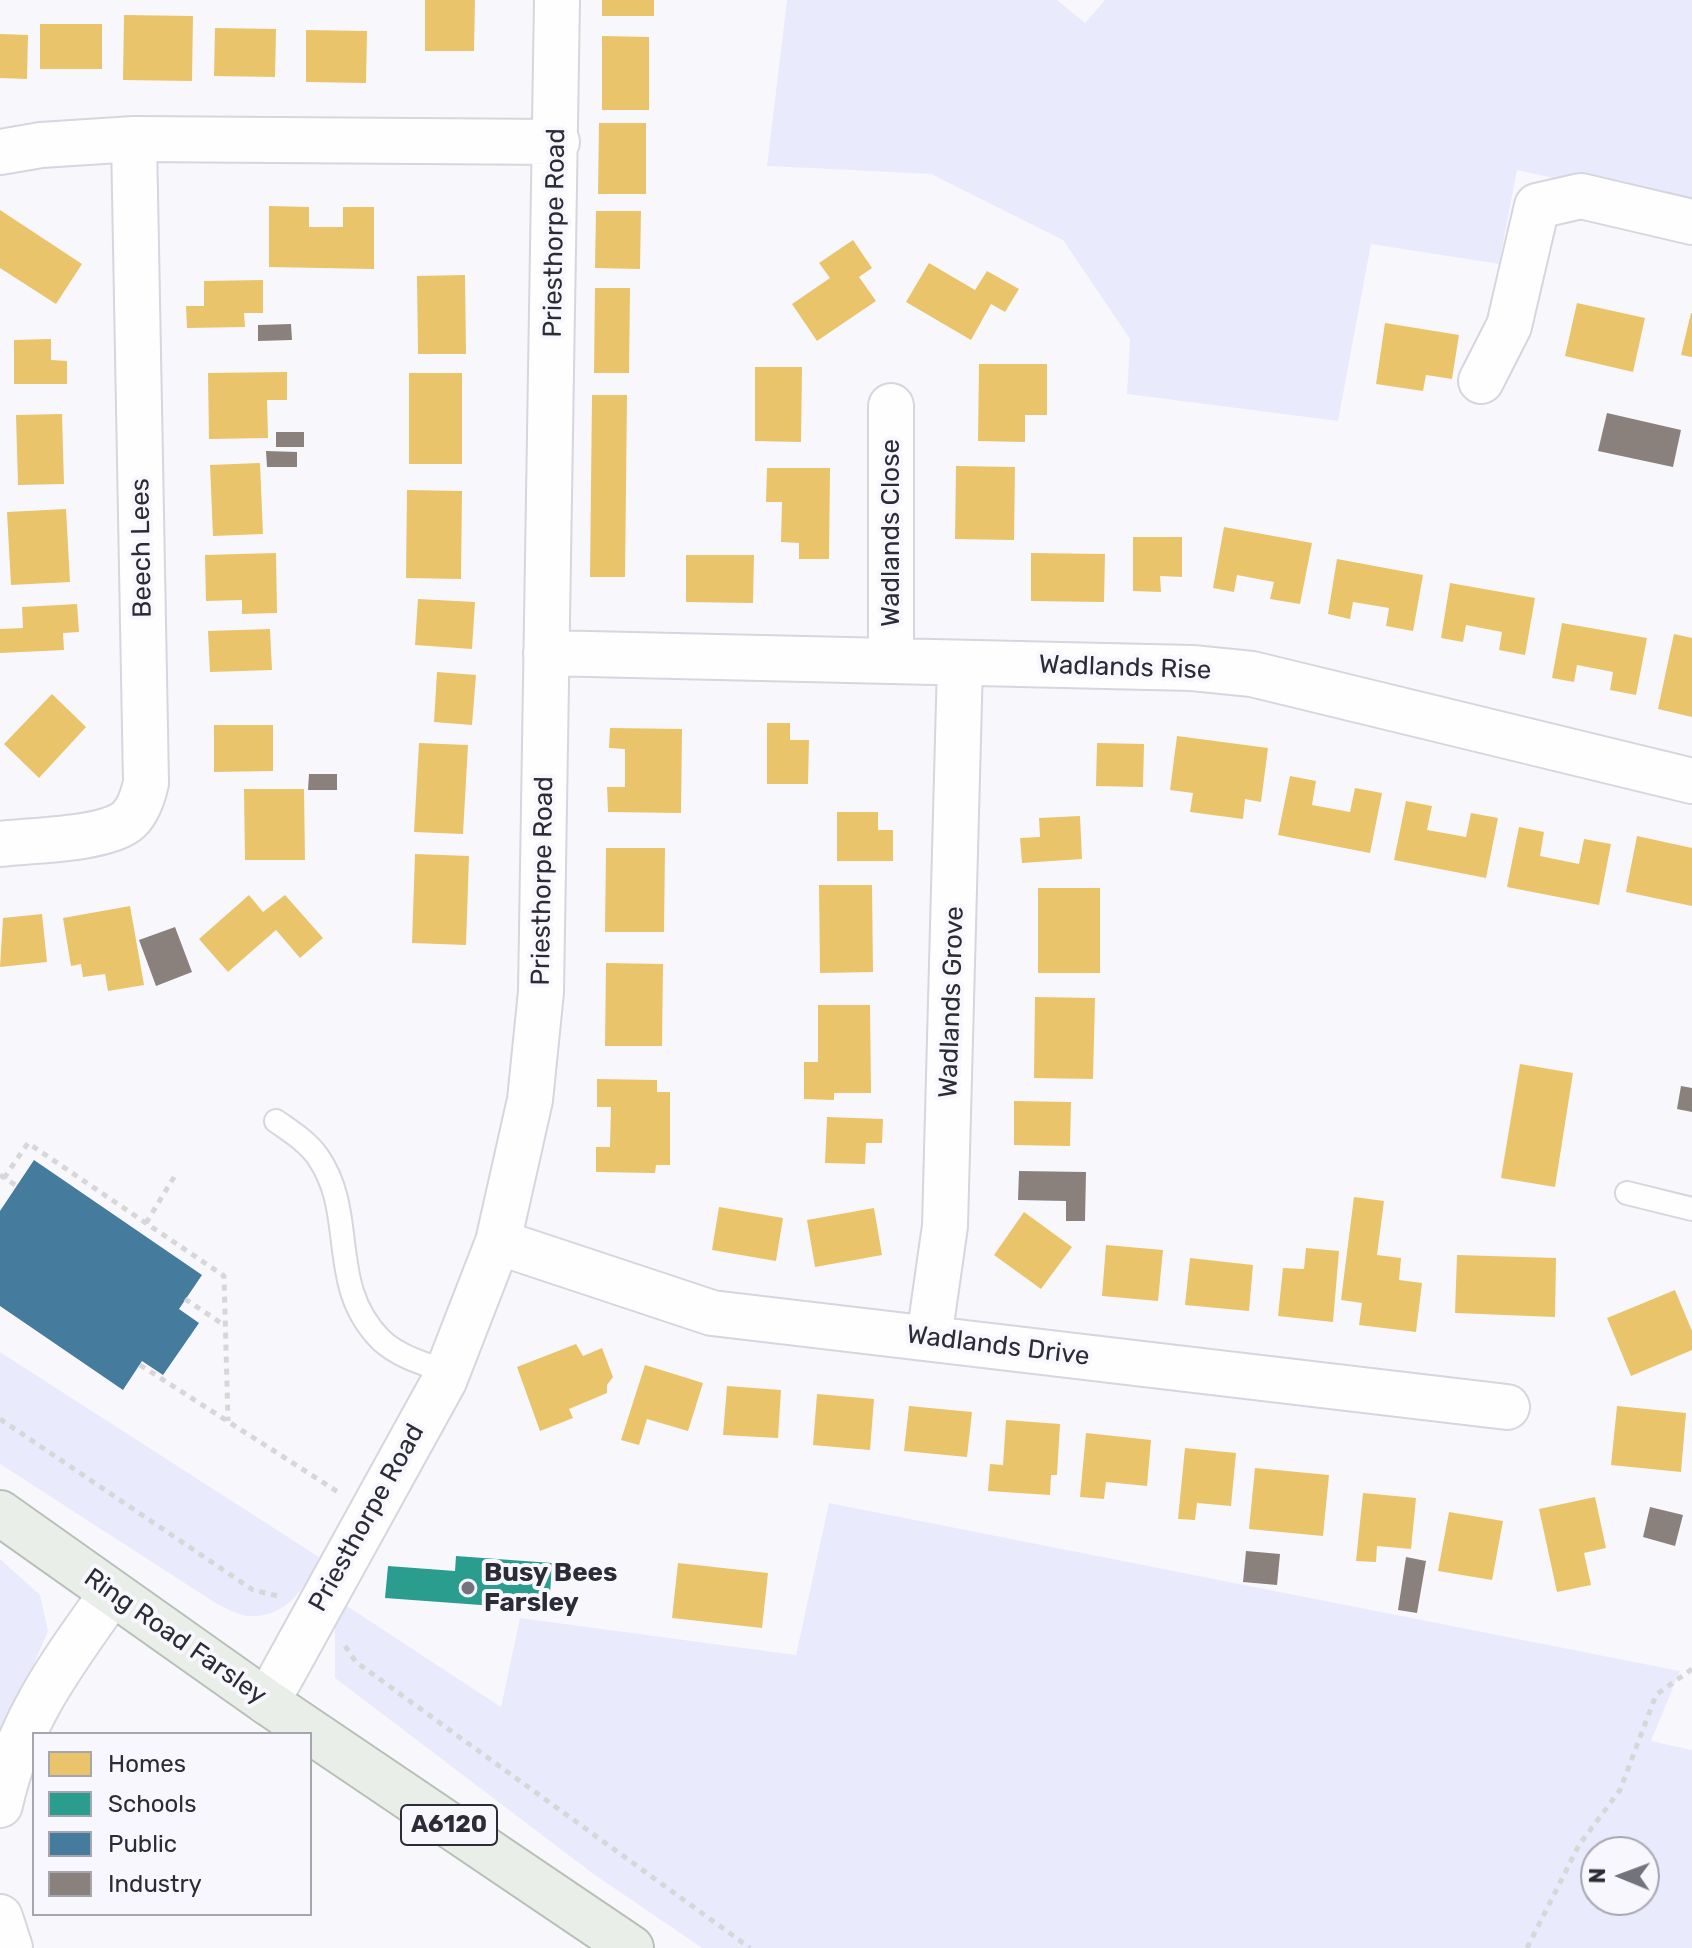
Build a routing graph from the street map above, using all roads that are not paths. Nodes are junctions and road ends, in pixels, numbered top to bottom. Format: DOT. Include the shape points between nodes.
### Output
graph roads {
  1 [pos="557,0"];
  2 [pos="134,139"];
  3 [pos="557,142"];
  4 [pos="0,152"];
  5 [pos="1692,222"];
  6 [pos="1481,381"];
  7 [pos="891,406"];
  8 [pos="546,653"];
  9 [pos="891,661"];
  10 [pos="960,664"];
  11 [pos="1692,781"];
  12 [pos="0,844"];
  13 [pos="276,1121"];
  14 [pos="1627,1193"];
  15 [pos="1692,1209"];
  16 [pos="498,1242"];
  17 [pos="929,1338"];
  18 [pos="448,1372"];
  19 [pos="1507,1407"];
  20 [pos="0,1513"];
  21 [pos="112,1593"];
  22 [pos="267,1702"];
  23 [pos="311,1732"];
  24 [pos="312,1732"];
  25 [pos="0,1805"];
  26 [pos="0,1917"];
  27 [pos="10,1948"];
  28 [pos="631,1948"];
  1 -- 3 [label="street, Priesthorpe Road"];
  2 -- 3 [label="street"];
  2 -- 4 [label="street"];
  2 -- 12 [label="street, Beech Lees" via="146,783 128,821 107,830"];
  3 -- 8 [label="street, Priesthorpe Road"];
  5 -- 6 [label="street" via="1581,196 1537,206 1509,326"];
  7 -- 9 [label="street, Wadlands Close"];
  8 -- 9 [label="street, Wadlands Rise"];
  8 -- 16 [label="street, Priesthorpe Road" via="541,992 530,1100"];
  9 -- 10 [label="street, Wadlands Rise"];
  10 -- 11 [label="street, Wadlands Rise" via="1252,674"];
  10 -- 17 [label="street, Wadlands Grove" via="945,1226"];
  13 -- 18 [label="lane" via="317,1154 332,1180 341,1215 344,1270 359,1310 382,1341"];
  14 -- 15 [label="lane"];
  16 -- 17 [label="street, Wadlands Drive" via="712,1313"];
  16 -- 18 [label="street, Priesthorpe Road"];
  17 -- 19 [label="street, Wadlands Drive"];
  18 -- 22 [label="street, Priesthorpe Road"];
  20 -- 21 [label="highway, Ring Road Farsley / A6120"];
  21 -- 22 [label="highway, Ring Road Farsley / A6120"];
  21 -- 25 [label="street" via="43,1690 9,1763"];
  22 -- 23 [label="highway, Ring Road Farsley / A6120"];
  24 -- 28 [label="highway, Ring Road Farsley / A6120"];
  26 -- 27 [label="street"];
}
